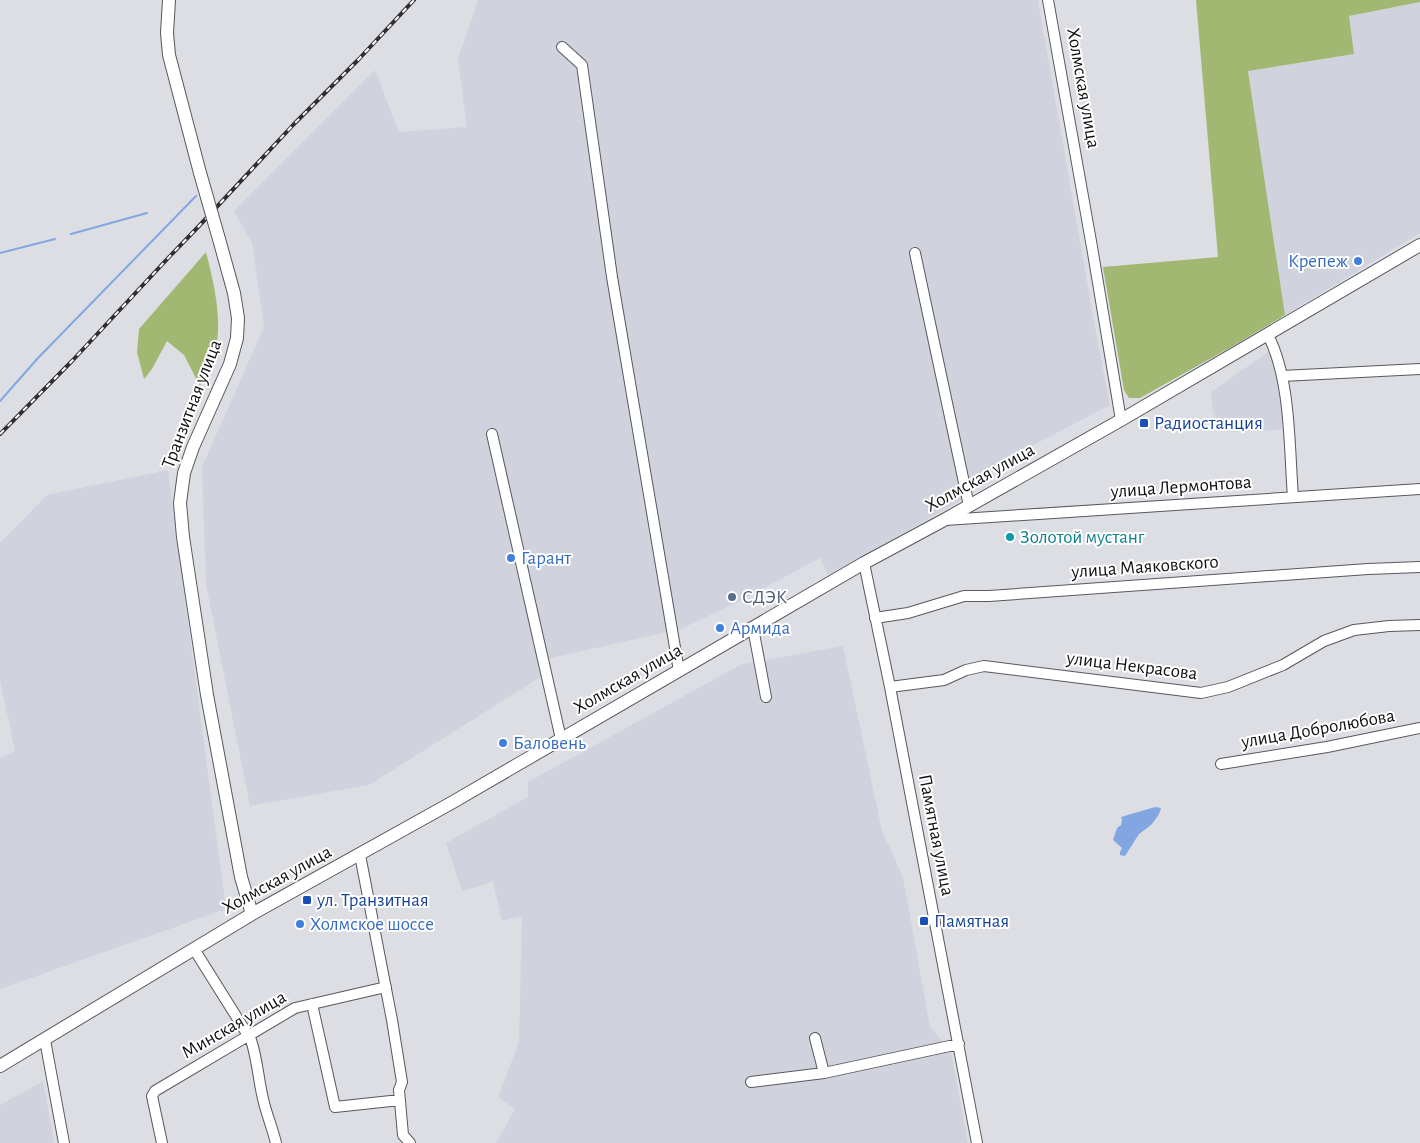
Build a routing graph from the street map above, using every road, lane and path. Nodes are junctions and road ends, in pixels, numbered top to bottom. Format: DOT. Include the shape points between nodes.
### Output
graph roads {
  1 [pos="169,0"];
  2 [pos="1048,0"];
  3 [pos="562,47"];
  4 [pos="1420,245"];
  5 [pos="915,253"];
  6 [pos="1268,334"];
  7 [pos="1420,369"];
  8 [pos="1282,376"];
  9 [pos="1121,420"];
  10 [pos="492,434"];
  11 [pos="1420,489"];
  12 [pos="1293,497"];
  13 [pos="969,506"];
  14 [pos="944,520"];
  15 [pos="864,563"];
  16 [pos="1420,567"];
  17 [pos="875,618"];
  18 [pos="1420,625"];
  19 [pos="752,628"];
  20 [pos="679,671"];
  21 [pos="890,687"];
  22 [pos="766,697"];
  23 [pos="1420,728"];
  24 [pos="562,739"];
  25 [pos="1221,764"];
  26 [pos="360,855"];
  27 [pos="252,914"];
  28 [pos="194,949"];
  29 [pos="386,987"];
  30 [pos="312,1004"];
  31 [pos="247,1035"];
  32 [pos="815,1038"];
  33 [pos="45,1040"];
  34 [pos="959,1044"];
  35 [pos="0,1066"];
  36 [pos="824,1073"];
  37 [pos="751,1082"];
  38 [pos="400,1100"];
  39 [pos="64,1143"];
  40 [pos="162,1143"];
  41 [pos="276,1143"];
  42 [pos="410,1143"];
  43 [pos="977,1143"];
  1 -- 27 [label="main road, Транзитная улица, bridge" via="169,55 238,318 230,364 193,447 184,473 180,503 208,700 241,877"];
  2 -- 9 [label="street, Холмская улица"];
  3 -- 20 [label="street" via="582,65 612,277"];
  4 -- 6 [label="main road, Холмская улица"];
  5 -- 13 [label="street"];
  6 -- 8 [label="street"];
  6 -- 9 [label="main road, Холмская улица"];
  7 -- 8 [label="street"];
  8 -- 12 [label="street"];
  9 -- 13 [label="main road, Холмская улица"];
  10 -- 24 [label="street"];
  11 -- 12 [label="street, улица Лермонтова"];
  12 -- 14 [label="street, улица Лермонтова"];
  13 -- 14 [label="main road, Холмская улица"];
  14 -- 15 [label="main road, Холмская улица"];
  15 -- 17 [label="street, Памятная улица"];
  15 -- 19 [label="main road, Холмская улица"];
  16 -- 17 [label="street, улица Маяковского" via="964,596 908,613"];
  17 -- 21 [label="street, Памятная улица"];
  18 -- 21 [label="street, улица Некрасова" via="1354,630 1324,641 1283,665 1228,687 1201,693 984,666 944,680"];
  19 -- 20 [label="main road, Холмская улица"];
  19 -- 22 [label="street"];
  20 -- 24 [label="main road, Холмская улица"];
  21 -- 34 [label="street, Памятная улица"];
  23 -- 25 [label="street, улица Добролюбова"];
  24 -- 26 [label="main road, Холмская улица"];
  26 -- 27 [label="main road, Холмская улица"];
  26 -- 29 [label="street"];
  27 -- 28 [label="main road, Холмская улица"];
  28 -- 31 [label="street"];
  28 -- 33 [label="main road, Холмская улица"];
  29 -- 30 [label="street, Минская улица"];
  29 -- 38 [label="street" via="402,1082"];
  30 -- 31 [label="street, Минская улица" via="294,1008"];
  30 -- 38 [label="street" via="335,1108"];
  31 -- 40 [label="street, Минская улица" via="155,1091 152,1096"];
  31 -- 41 [label="street" via="255,1051 262,1094"];
  32 -- 36 [label="street"];
  33 -- 35 [label="main road, Холмская улица"];
  33 -- 39 [label="street"];
  34 -- 36 [label="street"];
  34 -- 43 [label="street, Памятная улица"];
  36 -- 37 [label="street"];
  38 -- 42 [label="street" via="403,1135"];
}
